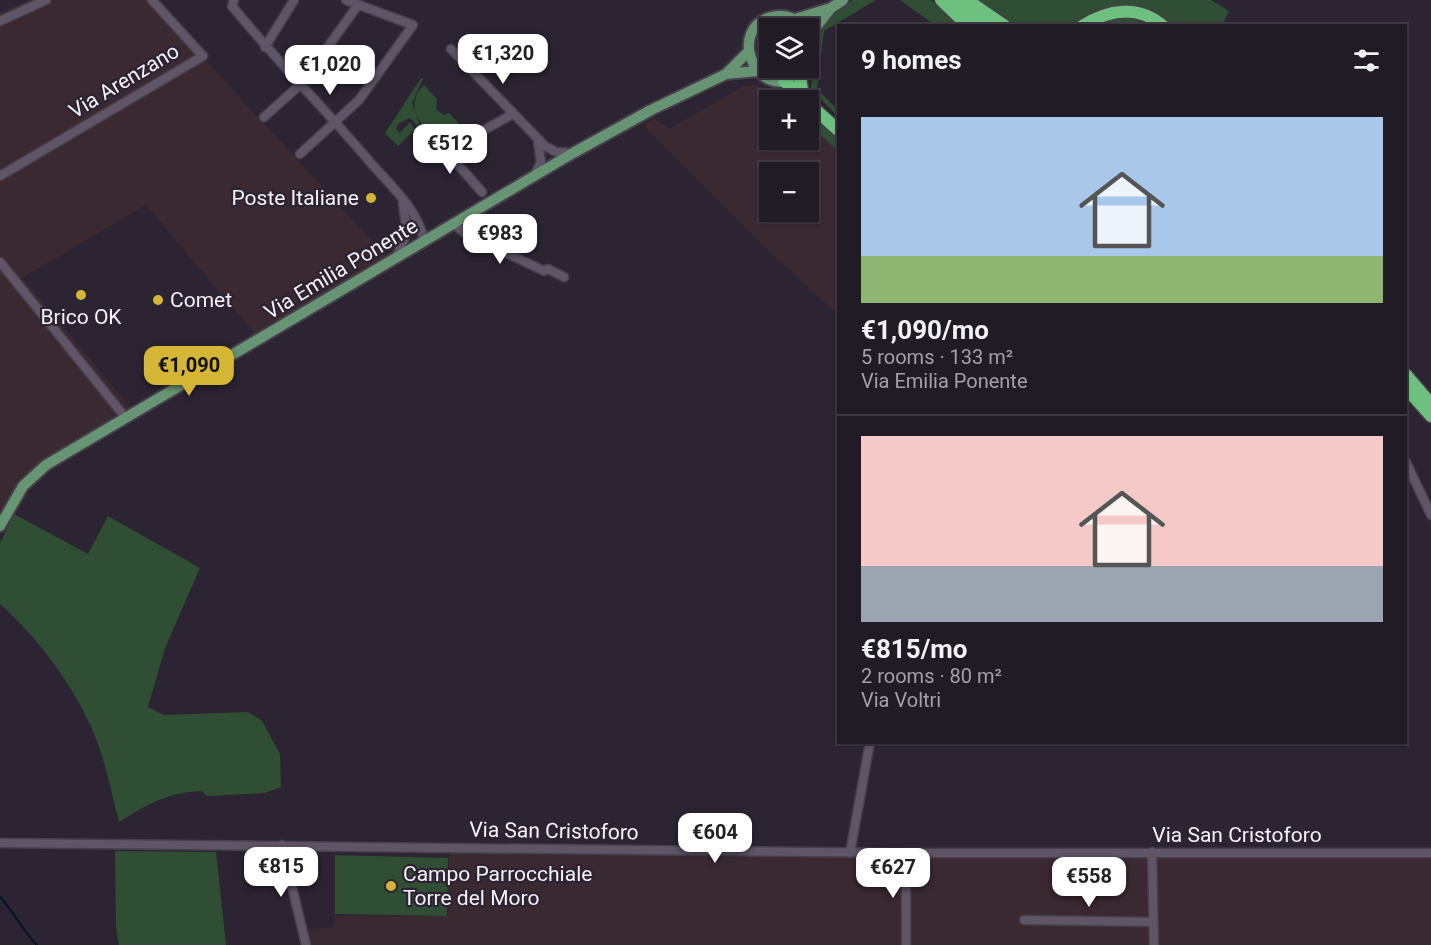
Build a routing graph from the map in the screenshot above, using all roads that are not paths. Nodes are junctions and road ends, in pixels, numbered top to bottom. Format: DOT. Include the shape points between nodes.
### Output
graph roads {
  1 [pos="46,0"];
  2 [pos="153,0"];
  3 [pos="294,0"];
  4 [pos="346,0"];
  5 [pos="843,0"];
  6 [pos="941,0"];
  7 [pos="951,0"];
  8 [pos="967,0"];
  9 [pos="231,2"];
  10 [pos="358,5"];
  11 [pos="831,8"];
  12 [pos="772,18"];
  13 [pos="789,18"];
  14 [pos="798,18"];
  15 [pos="0,21"];
  16 [pos="819,21"];
  17 [pos="966,24"];
  18 [pos="986,24"];
  19 [pos="1002,24"];
  20 [pos="1085,24"];
  21 [pos="1160,24"];
  22 [pos="759,26"];
  23 [pos="265,46"];
  24 [pos="451,49"];
  25 [pos="748,52"];
  26 [pos="757,71"];
  27 [pos="726,74"];
  28 [pos="789,78"];
  29 [pos="784,81"];
  30 [pos="301,84"];
  31 [pos="794,90"];
  32 [pos="819,112"];
  33 [pos="513,114"];
  34 [pos="264,117"];
  35 [pos="336,122"];
  36 [pos="837,129"];
  37 [pos="543,147"];
  38 [pos="300,153"];
  39 [pos="573,153"];
  40 [pos="554,165"];
  41 [pos="0,176"];
  42 [pos="535,176"];
  43 [pos="482,192"];
  44 [pos="401,198"];
  45 [pos="454,224"];
  46 [pos="420,225"];
  47 [pos="408,229"];
  48 [pos="440,232"];
  49 [pos="423,241"];
  50 [pos="395,258"];
  51 [pos="0,262"];
  52 [pos="564,277"];
  53 [pos="1407,376"];
  54 [pos="1407,389"];
  55 [pos="1431,404"];
  56 [pos="125,417"];
  57 [pos="1431,417"];
  58 [pos="1407,464"];
  59 [pos="1431,515"];
  60 [pos="0,526"];
  61 [pos="870,744"];
  62 [pos="0,843"];
  63 [pos="282,845"];
  64 [pos="1152,852"];
  65 [pos="850,853"];
  66 [pos="1431,853"];
  67 [pos="906,854"];
  68 [pos="1024,920"];
  69 [pos="1153,922"];
  70 [pos="306,945"];
  71 [pos="906,945"];
  72 [pos="1154,945"];
  1 -- 15 [label="street"];
  2 -- 41 [label="street, Via Arenzano" via="203,56"];
  3 -- 23 [label="street"];
  4 -- 10 [label="street"];
  5 -- 11 [label="main road"];
  6 -- 17 [label="highway"];
  7 -- 18 [label="highway"];
  8 -- 19 [label="highway"];
  9 -- 23 [label="street"];
  10 -- 30 [label="street"];
  10 -- 35 [label="street" via="412,25 366,91"];
  11 -- 14 [label="main road"];
  11 -- 16 [label="main road"];
  12 -- 13 [label="main road"];
  20 -- 21 [label="highway" via="1100,15 1122,10 1142,13"];
  22 -- 25 [label="main road" via="750,39"];
  23 -- 30 [label="street"];
  24 -- 33 [label="street"];
  25 -- 26 [label="main road"];
  25 -- 27 [label="main road, Via Emilia Ponente"];
  26 -- 27 [label="main road, Via Emilia Ponente"];
  26 -- 29 [label="main road"];
  27 -- 39 [label="main road, Via Emilia Ponente"];
  28 -- 29 [label="main road"];
  29 -- 31 [label="highway"];
  30 -- 34 [label="street"];
  30 -- 35 [label="street"];
  32 -- 36 [label="highway"];
  33 -- 37 [label="street"];
  33 -- 43 [label="street" via="446,152"];
  35 -- 38 [label="street"];
  35 -- 44 [label="street"];
  37 -- 39 [label="street"];
  37 -- 40 [label="street"];
  37 -- 42 [label="street"];
  39 -- 40 [label="main road, Via Emilia Ponente"];
  40 -- 42 [label="main road, Via Emilia Ponente"];
  42 -- 45 [label="main road, Via Emilia Ponente"];
  44 -- 46 [label="street"];
  44 -- 47 [label="street"];
  45 -- 48 [label="main road, Via Emilia Ponente"];
  45 -- 52 [label="street" via="544,271 548,269"];
  46 -- 48 [label="street"];
  46 -- 49 [label="street"];
  47 -- 49 [label="street"];
  47 -- 50 [label="street"];
  48 -- 49 [label="main road, Via Emilia Ponente"];
  49 -- 50 [label="main road, Via Emilia Ponente"];
  50 -- 56 [label="main road, Via Emilia Ponente"];
  51 -- 56 [label="street"];
  53 -- 55 [label="highway"];
  54 -- 57 [label="highway"];
  56 -- 60 [label="main road, Via Emilia Ponente" via="45,465 16,497"];
  58 -- 59 [label="street"];
  61 -- 65 [label="street"];
  62 -- 63 [label="street, Via San Cristoforo"];
  63 -- 65 [label="street, Via San Cristoforo"];
  63 -- 70 [label="street"];
  64 -- 66 [label="street, Via San Cristoforo"];
  64 -- 67 [label="street, Via San Cristoforo"];
  64 -- 69 [label="street"];
  65 -- 67 [label="street, Via San Cristoforo"];
  67 -- 71 [label="street"];
  68 -- 69 [label="street"];
  69 -- 72 [label="street"];
}
